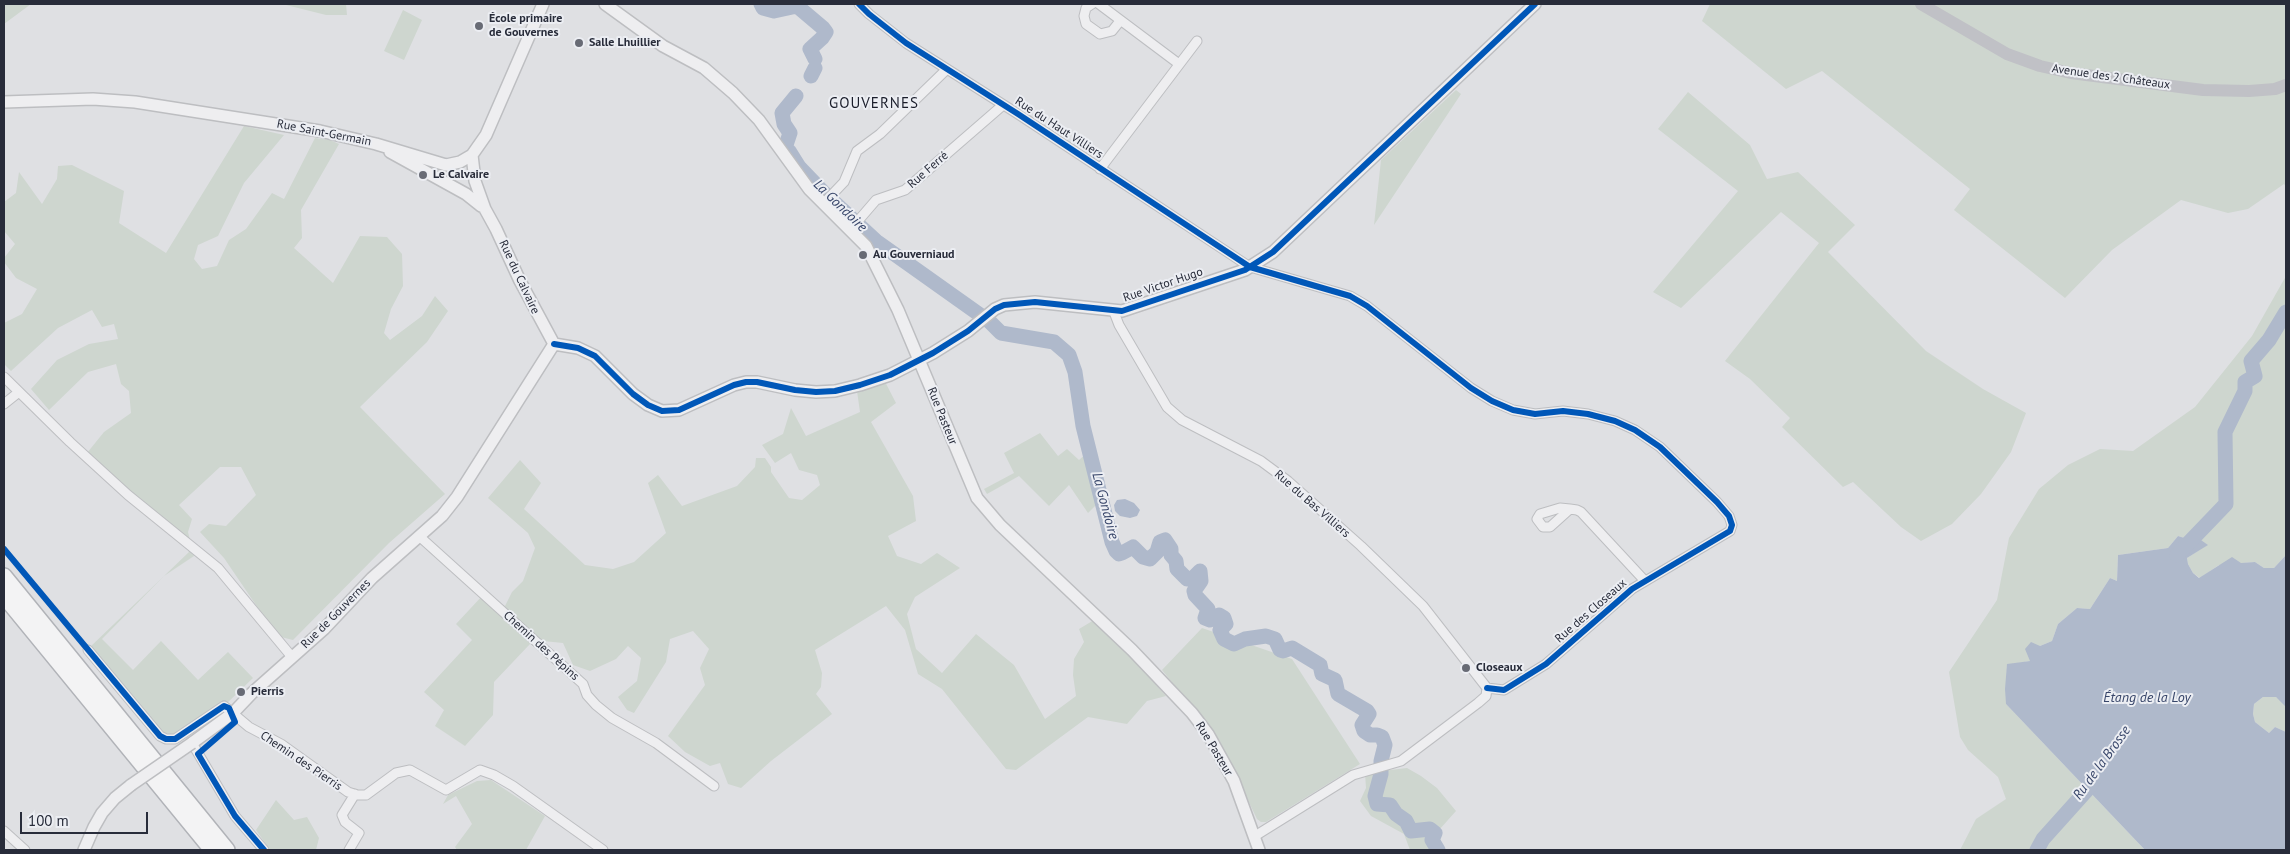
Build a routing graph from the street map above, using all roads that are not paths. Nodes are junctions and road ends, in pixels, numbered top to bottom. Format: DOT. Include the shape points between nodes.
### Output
graph roads {
  1 [pos="543,4"];
  2 [pos="605,4"];
  3 [pos="859,4"];
  4 [pos="1092,4"];
  5 [pos="1099,4"];
  6 [pos="1535,4"];
  7 [pos="1921,4"];
  8 [pos="1120,21"];
  9 [pos="1196,41"];
  10 [pos="1179,64"];
  11 [pos="947,69"];
  12 [pos="2286,84"];
  13 [pos="4,102"];
  14 [pos="1003,105"];
  15 [pos="384,147"];
  16 [pos="472,155"];
  17 [pos="1100,168"];
  18 [pos="827,200"];
  19 [pos="484,209"];
  20 [pos="855,225"];
  21 [pos="1250,267"];
  22 [pos="1114,312"];
  23 [pos="554,344"];
  24 [pos="920,360"];
  25 [pos="4,377"];
  26 [pos="18,392"];
  27 [pos="4,404"];
  28 [pos="1570,509"];
  29 [pos="1732,525"];
  30 [pos="419,536"];
  31 [pos="4,576"];
  32 [pos="1645,581"];
  33 [pos="4,596"];
  34 [pos="88,650"];
  35 [pos="292,657"];
  36 [pos="1487,688"];
  37 [pos="232,713"];
  38 [pos="192,743"];
  39 [pos="714,786"];
  40 [pos="355,794"];
  41 [pos="4,831"];
  42 [pos="1255,836"];
  43 [pos="25,850"];
  44 [pos="84,850"];
  45 [pos="212,850"];
  46 [pos="227,850"];
  47 [pos="264,850"];
  48 [pos="349,850"];
  49 [pos="603,850"];
  50 [pos="1259,850"];
  1 -- 16 [label="street" via="486,135"];
  2 -- 18 [label="street, Rue Pasteur" via="663,46 704,68 759,120 799,176"];
  3 -- 11 [label="street, Rue du Haut Villiers" via="906,43"];
  4 -- 8 [label="street" via="1086,8 1086,24 1100,34 1112,31"];
  5 -- 8 [label="street"];
  6 -- 21 [label="street, Rue Victor Hugo" via="1272,252"];
  7 -- 12 [label="main road, Avenue des 2 Châteaux" via="2006,54 2063,72 2203,90 2249,91 2275,89"];
  8 -- 10 [label="street"];
  9 -- 10 [label="street"];
  10 -- 17 [label="street"];
  11 -- 14 [label="street, Rue du Haut Villiers"];
  11 -- 18 [label="street" via="880,134 856,152 844,182"];
  13 -- 15 [label="street, Rue Saint-Germain" via="93,99 135,102 320,131"];
  14 -- 17 [label="street, Rue du Haut Villiers"];
  14 -- 20 [label="street, Rue Ferré" via="907,189 878,199"];
  15 -- 16 [label="street, Rue Saint-Germain" via="446,164 460,162"];
  15 -- 19 [label="street, Rue du Calvaire" via="466,194"];
  16 -- 19 [label="street, Rue du Calvaire" via="475,181"];
  17 -- 21 [label="street, Rue du Haut Villiers"];
  18 -- 20 [label="street, Rue Pasteur"];
  19 -- 23 [label="street, Rue du Calvaire"];
  20 -- 24 [label="street, Rue Pasteur" via="871,252"];
  21 -- 22 [label="street, Rue Victor Hugo"];
  21 -- 29 [label="street, Rue du Haut Villiers" via="1350,296 1471,388 1513,410 1535,414 1563,411 1588,414 1635,430 1660,447 1717,502"];
  22 -- 24 [label="street, Rue Victor Hugo" via="1052,303 1004,305"];
  22 -- 36 [label="street, Rue du Bas Villiers" via="1167,406 1182,420 1261,461 1288,481 1423,606"];
  23 -- 24 [label="street, Rue Victor Hugo" via="578,348 595,356 633,394 662,412 679,410 746,382 795,390 835,391 890,375"];
  23 -- 30 [label="street, Rue de Gouvernes" via="457,497 442,516"];
  24 -- 42 [label="street, Rue Pasteur" via="981,504 1132,650 1192,713 1208,734 1234,781"];
  25 -- 26 [label="street"];
  26 -- 27 [label="street"];
  26 -- 35 [label="street" via="128,495 218,568"];
  28 -- 32 [label="street" via="1586,515"];
  29 -- 32 [label="street, Rue des Closeaux" via="1724,535"];
  30 -- 35 [label="street, Rue de Gouvernes"];
  30 -- 39 [label="street, Chemin des Pépins" via="583,684 596,705 656,743"];
  31 -- 46 [label="highway"];
  32 -- 36 [label="street, Rue des Closeaux" via="1546,664 1504,690"];
  33 -- 45 [label="highway"];
  34 -- 37 [label="street" via="160,736 166,739 175,739 224,706"];
  35 -- 37 [label="street, Rue de Gouvernes"];
  36 -- 42 [label="street" via="1486,696 1401,761 1353,775"];
  37 -- 38 [label="street, Rue de Gouvernes"];
  37 -- 40 [label="street, Chemin des Pierris"];
  38 -- 44 [label="street, Rue de Gouvernes, bridge" via="114,798 102,813"];
  38 -- 47 [label="street" via="235,816"];
  40 -- 48 [label="street" via="342,816 359,833"];
  40 -- 49 [label="street, Chemin des Pierris" via="366,794 396,774 410,770 446,790 480,770 513,786"];
  41 -- 43 [label="street"];
  42 -- 50 [label="street, Rue Pasteur"];
}
